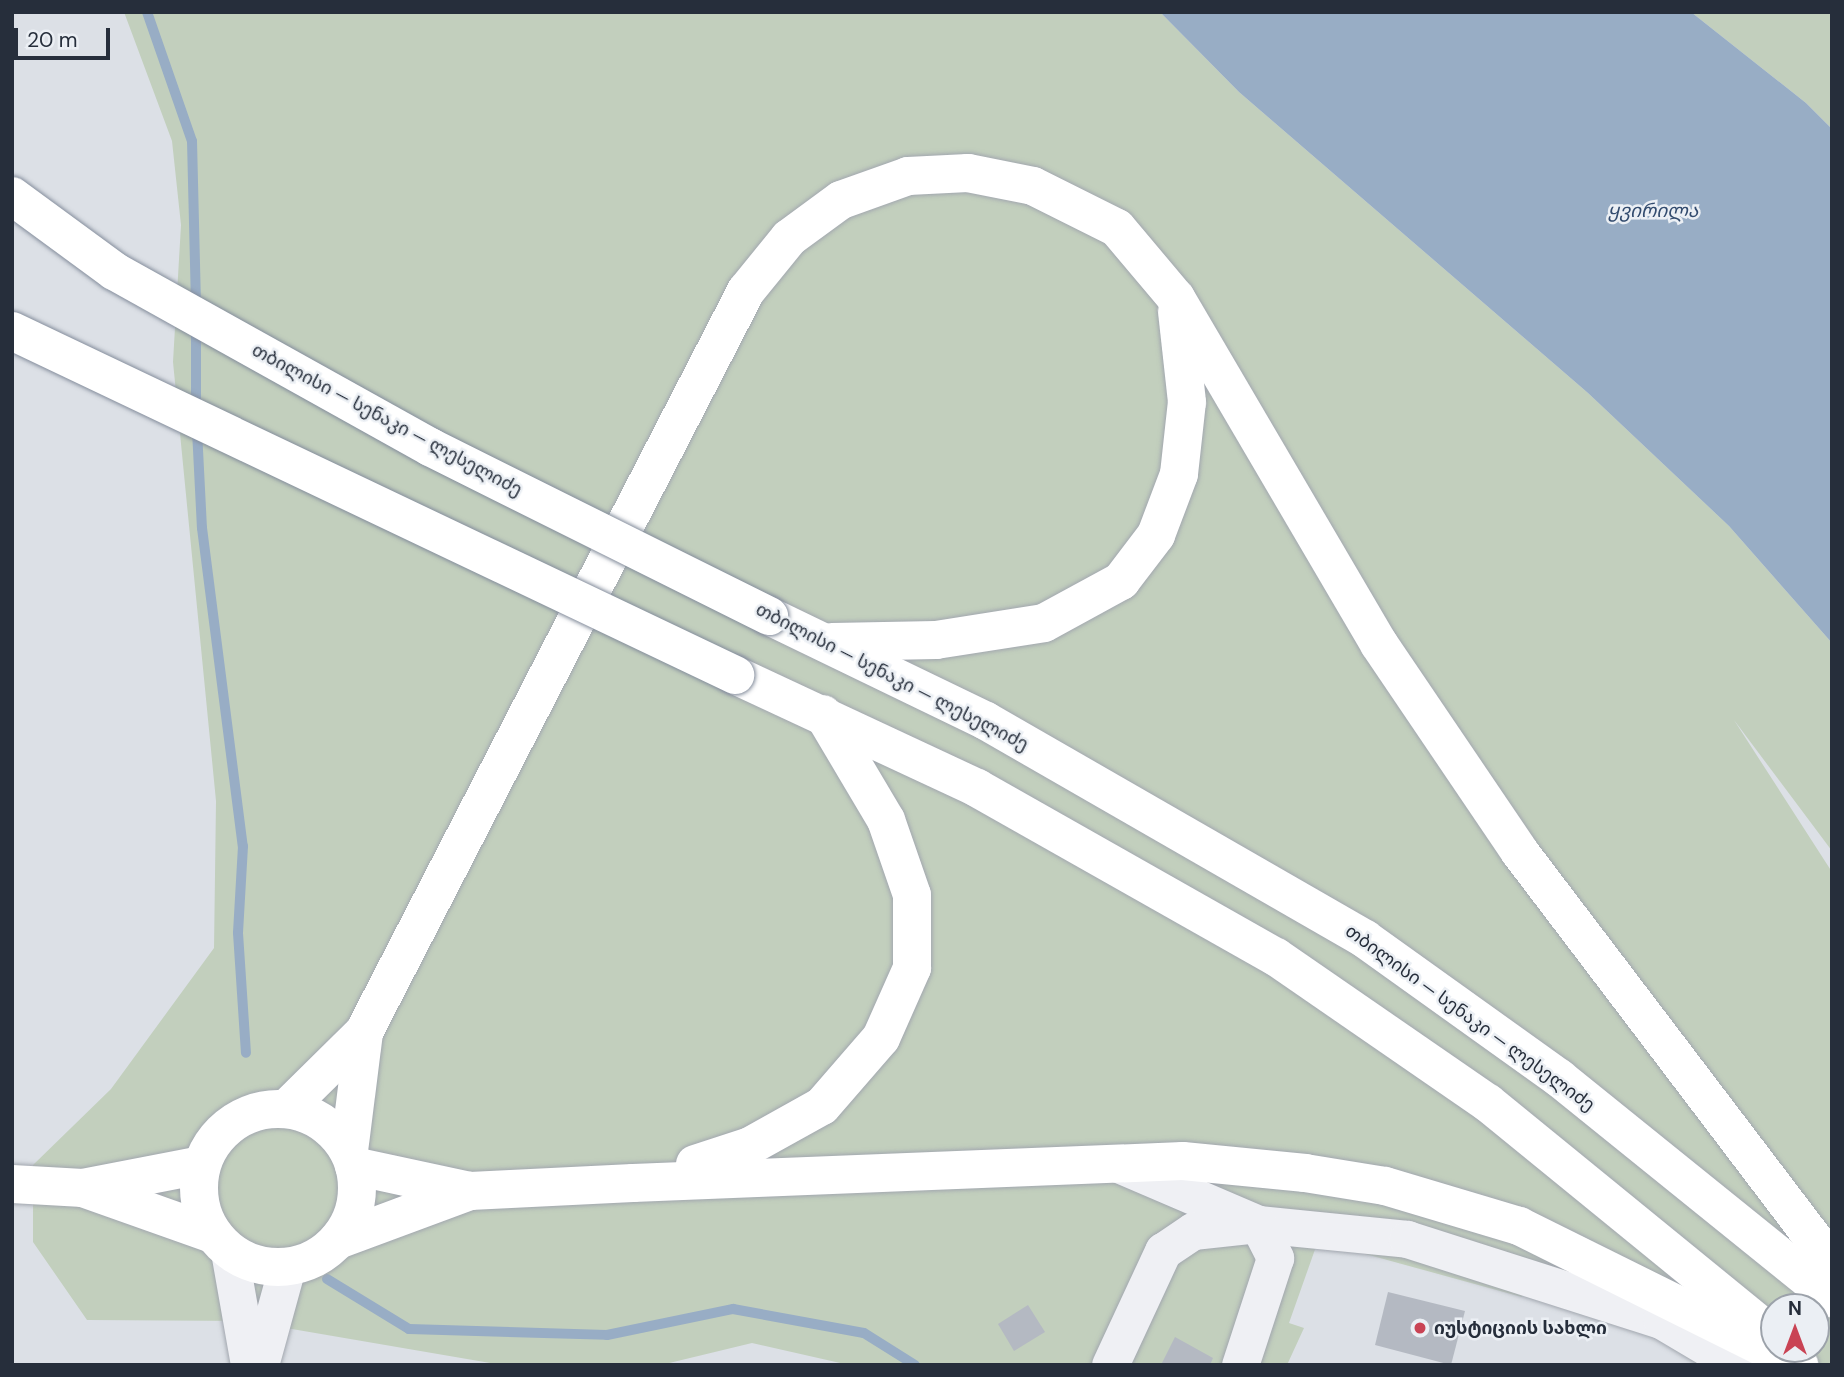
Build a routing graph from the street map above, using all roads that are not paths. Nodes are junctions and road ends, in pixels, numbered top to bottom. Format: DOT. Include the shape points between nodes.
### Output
graph roads {
  1 [pos="12,196"];
  2 [pos="1175,299"];
  3 [pos="12,331"];
  4 [pos="826,642"];
  5 [pos="822,714"];
  6 [pos="364,1032"];
  7 [pos="286,1109"];
  8 [pos="351,1159"];
  9 [pos="1116,1163"];
  10 [pos="201,1165"];
  11 [pos="12,1184"];
  12 [pos="634,1184"];
  13 [pos="83,1188"];
  14 [pos="470,1192"];
  15 [pos="1258,1224"];
  16 [pos="338,1240"];
  17 [pos="221,1243"];
  18 [pos="1832,1263"];
  19 [pos="287,1267"];
  20 [pos="1832,1298"];
  21 [pos="1760,1325"];
  22 [pos="249,1365"];
  23 [pos="260,1365"];
  24 [pos="1110,1365"];
  25 [pos="1240,1365"];
  26 [pos="1737,1365"];
  27 [pos="1799,1365"];
  1 -- 4 [label="main road, თბილისი — სენაკი — ლესელიძე, bridge" via="114,271 430,447"];
  2 -- 4 [label="main road" via="1187,402 1179,474 1156,535 1121,581 1044,623 936,640"];
  2 -- 6 [label="main road" via="1117,229 1033,186 968,173 908,176 841,200 789,238 747,291 705,365"];
  2 -- 18 [label="main road" via="1379,644 1511,839"];
  3 -- 5 [label="main road, bridge"];
  4 -- 20 [label="main road, თბილისი — სენაკი — ლესელიძე" via="986,721 1365,939 1559,1078"];
  5 -- 12 [label="main road" via="886,820 908,883 912,968 881,1038 822,1106 750,1146"];
  5 -- 21 [label="main road" via="977,788 1276,957 1488,1103"];
  6 -- 7 [label="main road"];
  6 -- 8 [label="main road"];
  7 -- 8 [label="main road" via="323,1123"];
  7 -- 10 [label="main road" via="233,1122"];
  8 -- 14 [label="main road"];
  8 -- 16 [label="main road" via="356,1205"];
  9 -- 12 [label="main road"];
  9 -- 15 [label="street"];
  9 -- 27 [label="main road" via="1183,1161 1385,1186 1519,1226"];
  10 -- 13 [label="main road"];
  10 -- 17 [label="main road" via="199,1201"];
  11 -- 13 [label="main road"];
  12 -- 14 [label="main road"];
  13 -- 17 [label="main road"];
  14 -- 16 [label="main road"];
  15 -- 24 [label="street" via="1194,1230 1163,1251"];
  15 -- 25 [label="street" via="1275,1258"];
  15 -- 26 [label="street" via="1407,1239 1661,1320"];
  16 -- 19 [label="main road" via="315,1259"];
  17 -- 19 [label="main road" via="256,1265"];
  17 -- 22 [label="street"];
  19 -- 23 [label="street"];
}
